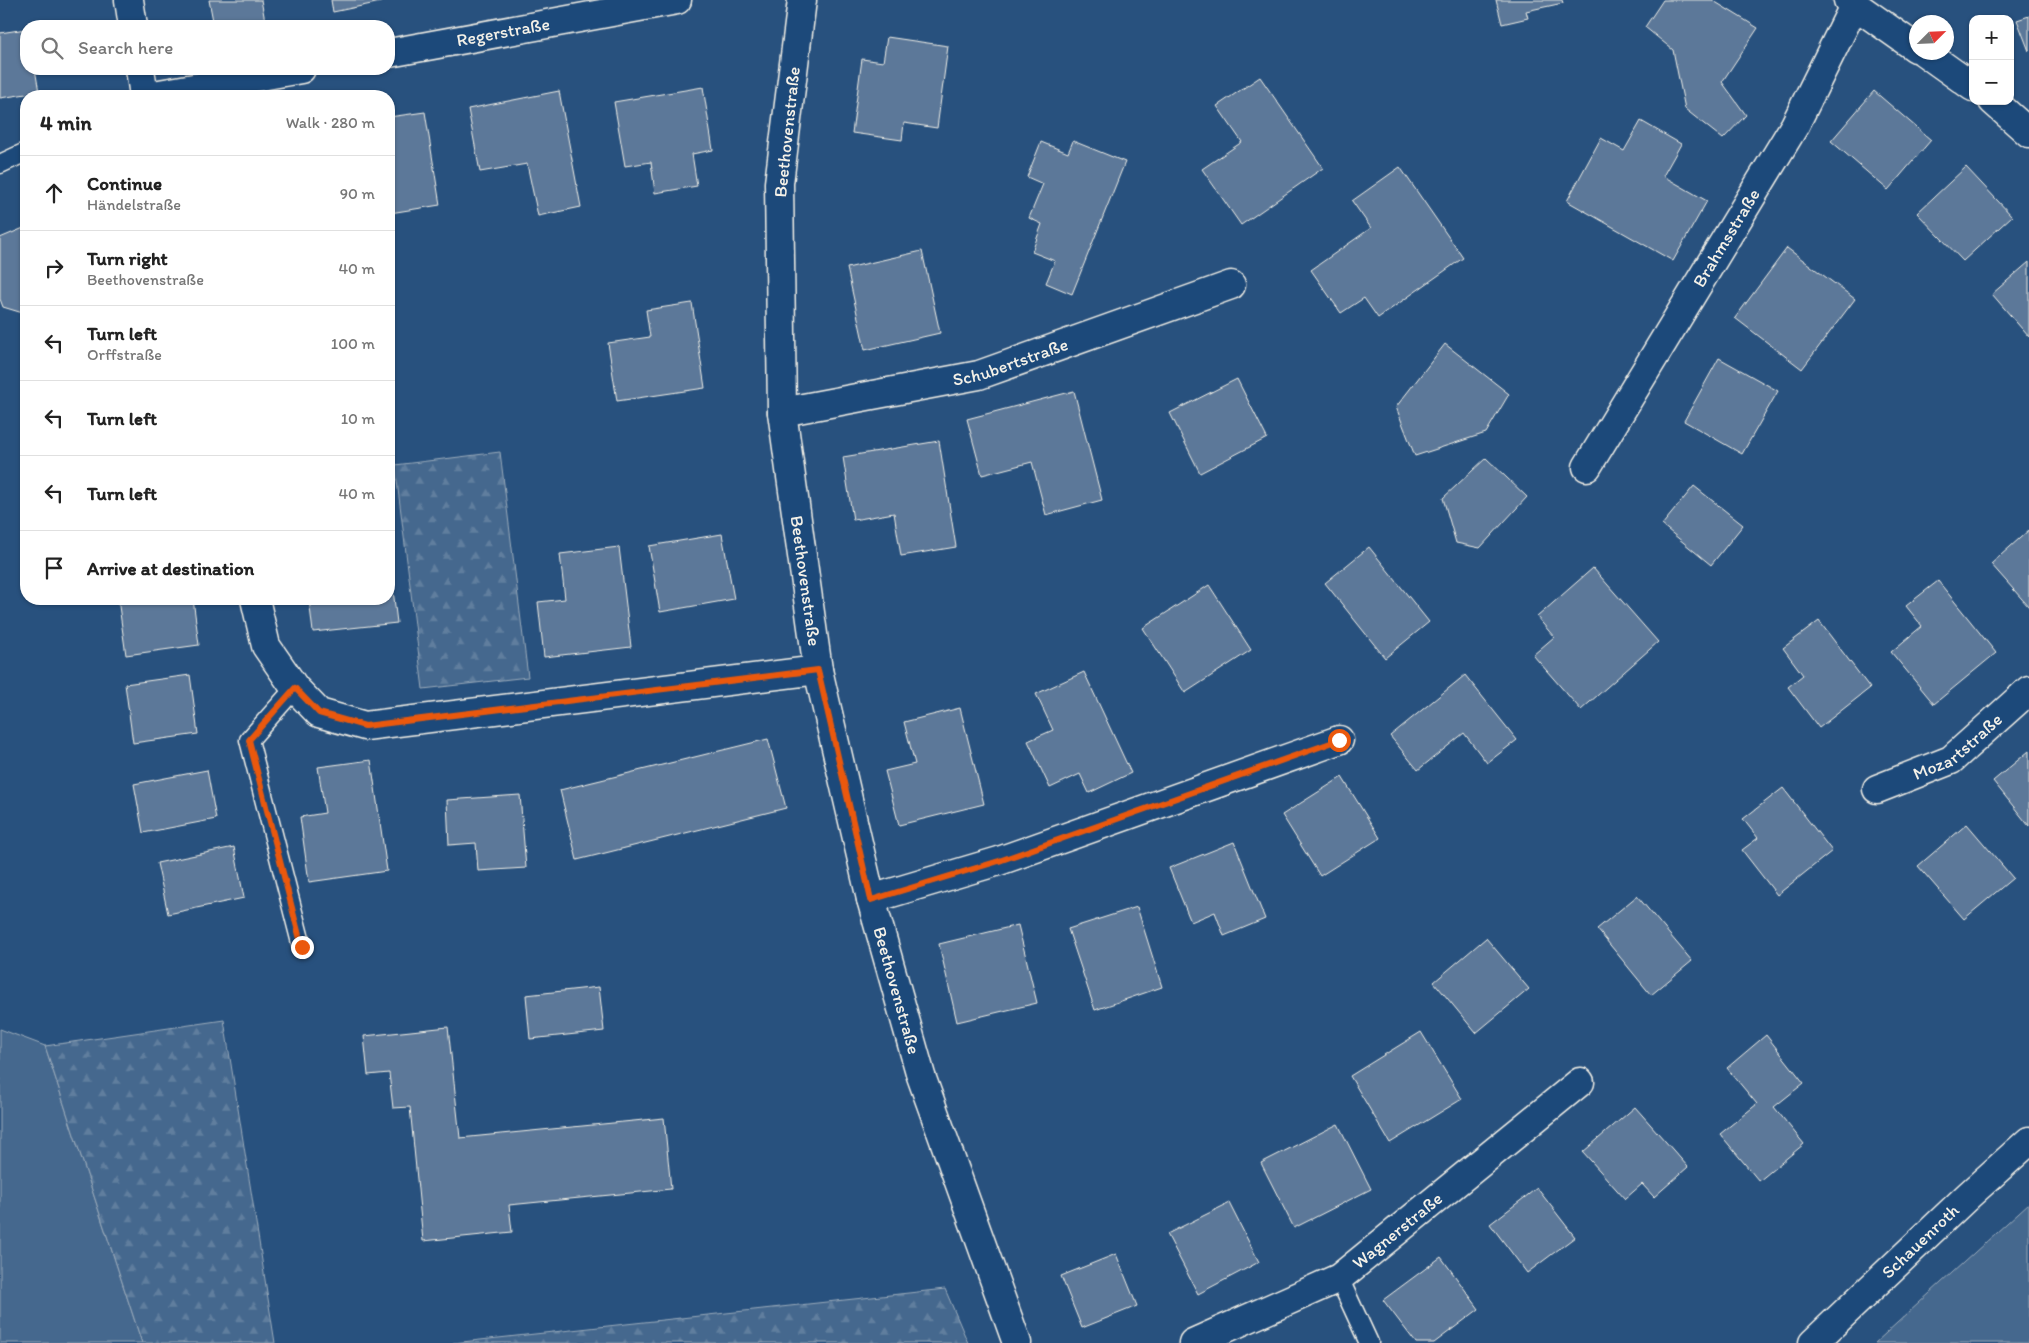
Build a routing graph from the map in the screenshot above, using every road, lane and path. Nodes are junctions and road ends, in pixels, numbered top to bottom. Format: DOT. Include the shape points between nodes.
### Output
graph roads {
  1 [pos="129,0"];
  2 [pos="677,0"];
  3 [pos="802,0"];
  4 [pos="1851,2"];
  5 [pos="132,20"];
  6 [pos="1909,43"];
  7 [pos="395,52"];
  8 [pos="1935,60"];
  9 [pos="141,75"];
  10 [pos="267,75"];
  11 [pos="1969,84"];
  12 [pos="145,90"];
  13 [pos="180,90"];
  14 [pos="1998,105"];
  15 [pos="2029,133"];
  16 [pos="20,155"];
  17 [pos="0,164"];
  18 [pos="1231,285"];
  19 [pos="782,412"];
  20 [pos="1587,467"];
  21 [pos="256,605"];
  22 [pos="818,670"];
  23 [pos="295,688"];
  24 [pos="2029,690"];
  25 [pos="1339,740"];
  26 [pos="1877,789"];
  27 [pos="871,900"];
  28 [pos="302,947"];
  29 [pos="1580,1082"];
  30 [pos="2029,1141"];
  31 [pos="1339,1278"];
  32 [pos="1017,1343"];
  33 [pos="1193,1343"];
  34 [pos="1369,1343"];
  35 [pos="1813,1343"];
  1 -- 5 [label="street"];
  2 -- 7 [label="street, Regerstraße"];
  3 -- 19 [label="street, Beethovenstraße" via="779,183"];
  4 -- 6 [label="street"];
  4 -- 20 [label="street, Brahmsstraße" via="1795,125"];
  8 -- 11 [label="street"];
  9 -- 12 [label="street"];
  10 -- 13 [label="street"];
  14 -- 15 [label="street"];
  16 -- 17 [label="lane"];
  18 -- 19 [label="street, Schubertstraße" via="979,375"];
  19 -- 22 [label="street, Beethovenstraße"];
  21 -- 23 [label="street" via="266,646"];
  22 -- 23 [label="street" via="365,726 319,713"];
  22 -- 27 [label="street, Beethovenstraße"];
  23 -- 28 [label="lane" via="249,740"];
  24 -- 26 [label="street, Mozartstraße" via="1952,760"];
  25 -- 27 [label="street" via="999,861"];
  27 -- 32 [label="street, Beethovenstraße" via="921,1076"];
  29 -- 31 [label="street, Wagnerstraße"];
  30 -- 35 [label="street, Schauenroth"];
  31 -- 33 [label="street, Wagnerstraße"];
  31 -- 34 [label="lane"];
}
